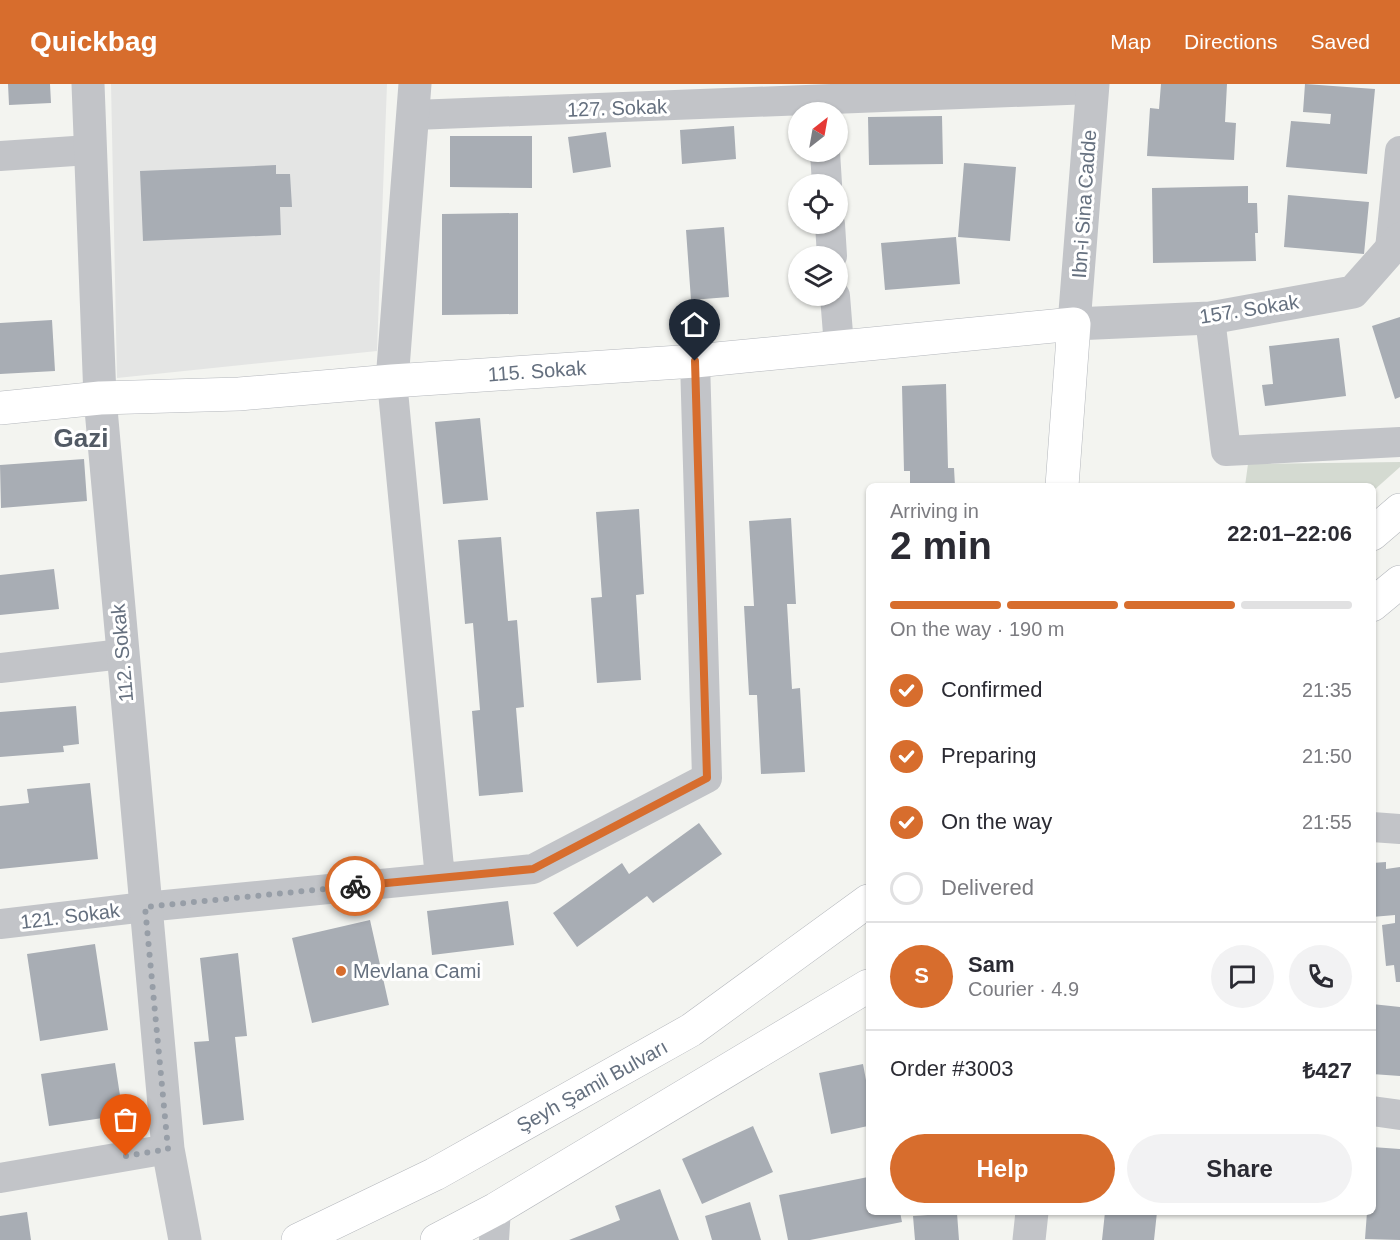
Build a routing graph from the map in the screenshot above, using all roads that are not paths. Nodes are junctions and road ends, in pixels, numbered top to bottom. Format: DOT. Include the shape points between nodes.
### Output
graph roads {
  1 [pos="88,84"];
  2 [pos="1093,87"];
  3 [pos="821,99"];
  4 [pos="414,100"];
  5 [pos="89,150"];
  6 [pos="1400,151"];
  7 [pos="0,156"];
  8 [pos="1395,244"];
  9 [pos="836,306"];
  10 [pos="1210,318"];
  11 [pos="1074,324"];
  12 [pos="839,346"];
  13 [pos="695,361"];
  14 [pos="392,381"];
  15 [pos="100,398"];
  16 [pos="0,408"];
  17 [pos="1400,442"];
  18 [pos="1062,483"];
  19 [pos="1400,510"];
  20 [pos="1376,531"];
  21 [pos="1400,582"];
  22 [pos="1376,602"];
  23 [pos="122,654"];
  24 [pos="0,668"];
  25 [pos="1376,827"];
  26 [pos="1400,829"];
  27 [pos="440,878"];
  28 [pos="866,902"];
  29 [pos="145,907"];
  30 [pos="0,924"];
  31 [pos="866,987"];
  32 [pos="1376,1111"];
  33 [pos="1400,1114"];
  34 [pos="168,1149"];
  35 [pos="0,1178"];
  36 [pos="1032,1215"];
  37 [pos="495,1225"];
  38 [pos="185,1240"];
  39 [pos="298,1240"];
  40 [pos="437,1240"];
  41 [pos="1029,1240"];
  1 -- 5 [label="street, 112. Sokak"];
  2 -- 3 [label="street, 127. Sokak"];
  2 -- 11 [label="street, Ibn-i Sina Cadde"];
  3 -- 4 [label="street, 127. Sokak"];
  4 -- 14 [label="street"];
  5 -- 7 [label="street"];
  5 -- 15 [label="street, 112. Sokak"];
  6 -- 8 [label="street"];
  8 -- 10 [label="street, 157. Sokak" via="1353,292"];
  9 -- 12 [label="street"];
  10 -- 11 [label="street, 157. Sokak"];
  10 -- 17 [label="street" via="1226,452"];
  11 -- 12 [label="main road, 115. Sokak"];
  11 -- 18 [label="main road"];
  12 -- 13 [label="main road, 115. Sokak"];
  13 -- 14 [label="main road, 115. Sokak"];
  13 -- 27 [label="street, 121. Sokak" via="707,778 533,869"];
  14 -- 15 [label="main road, 115. Sokak" via="239,394"];
  14 -- 27 [label="street"];
  15 -- 16 [label="main road, 115. Sokak"];
  15 -- 23 [label="street, 112. Sokak"];
  19 -- 20 [label="main road"];
  21 -- 22 [label="main road"];
  23 -- 24 [label="street"];
  23 -- 29 [label="street, 112. Sokak"];
  25 -- 26 [label="street"];
  27 -- 29 [label="street, 121. Sokak"];
  28 -- 39 [label="main road, Şeyh Şamil Bulvarı" via="691,1030 435,1174"];
  29 -- 30 [label="street, 121. Sokak"];
  29 -- 34 [label="street, 112. Sokak"];
  31 -- 37 [label="main road"];
  32 -- 33 [label="street"];
  34 -- 35 [label="street"];
  34 -- 38 [label="street, 112. Sokak"];
  36 -- 41 [label="street"];
  37 -- 40 [label="main road"];
}
